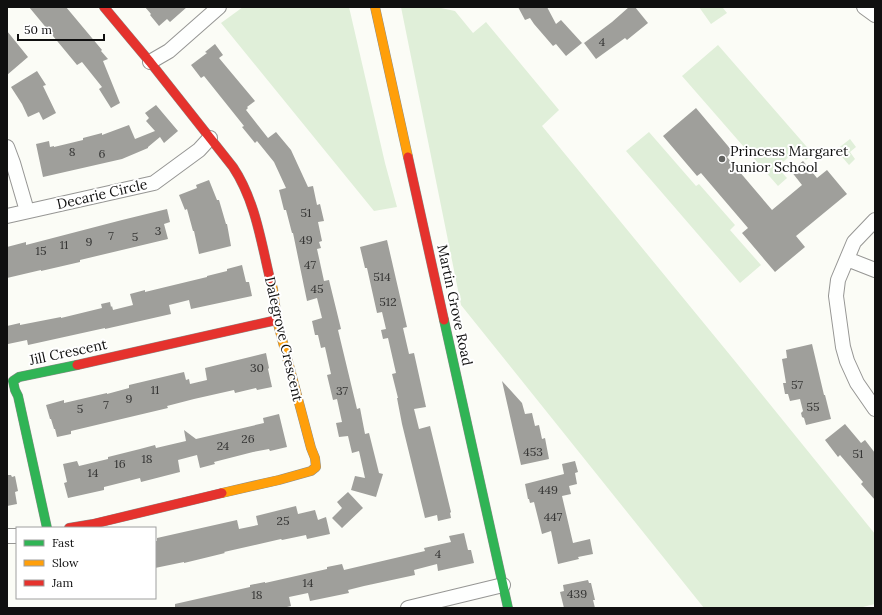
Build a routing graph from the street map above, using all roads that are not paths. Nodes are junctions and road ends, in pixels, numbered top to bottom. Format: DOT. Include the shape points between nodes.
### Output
graph roads {
  1 [pos="104,7"];
  2 [pos="219,7"];
  3 [pos="375,7"];
  4 [pos="864,7"];
  5 [pos="875,14"];
  6 [pos="150,62"];
  7 [pos="210,138"];
  8 [pos="7,147"];
  9 [pos="27,211"];
  10 [pos="7,216"];
  11 [pos="875,220"];
  12 [pos="847,259"];
  13 [pos="875,270"];
  14 [pos="277,320"];
  15 [pos="875,409"];
  16 [pos="47,527"];
  17 [pos="75,527"];
  18 [pos="503,585"];
  19 [pos="408,608"];
  20 [pos="508,608"];
  1 -- 6 [label="street, Dalegrove Crescent"];
  2 -- 6 [label="street" via="169,51"];
  3 -- 18 [label="street, Martin Grove Road"];
  4 -- 5 [label="street"];
  6 -- 7 [label="street, Dalegrove Crescent"];
  7 -- 9 [label="street, Decarie Circle" via="199,150 154,183"];
  7 -- 14 [label="street, Dalegrove Crescent" via="233,167 246,191 254,214"];
  8 -- 9 [label="street"];
  9 -- 10 [label="street, Decarie Circle"];
  11 -- 12 [label="street" via="854,242"];
  12 -- 13 [label="street"];
  12 -- 15 [label="street" via="838,280 836,296 843,347 854,378"];
  14 -- 16 [label="street, Jill Crescent" via="19,377 13,381"];
  14 -- 17 [label="street, Dalegrove Crescent" via="316,467 311,471 271,481"];
  18 -- 19 [label="street"];
  18 -- 20 [label="street, Martin Grove Road"];
}
